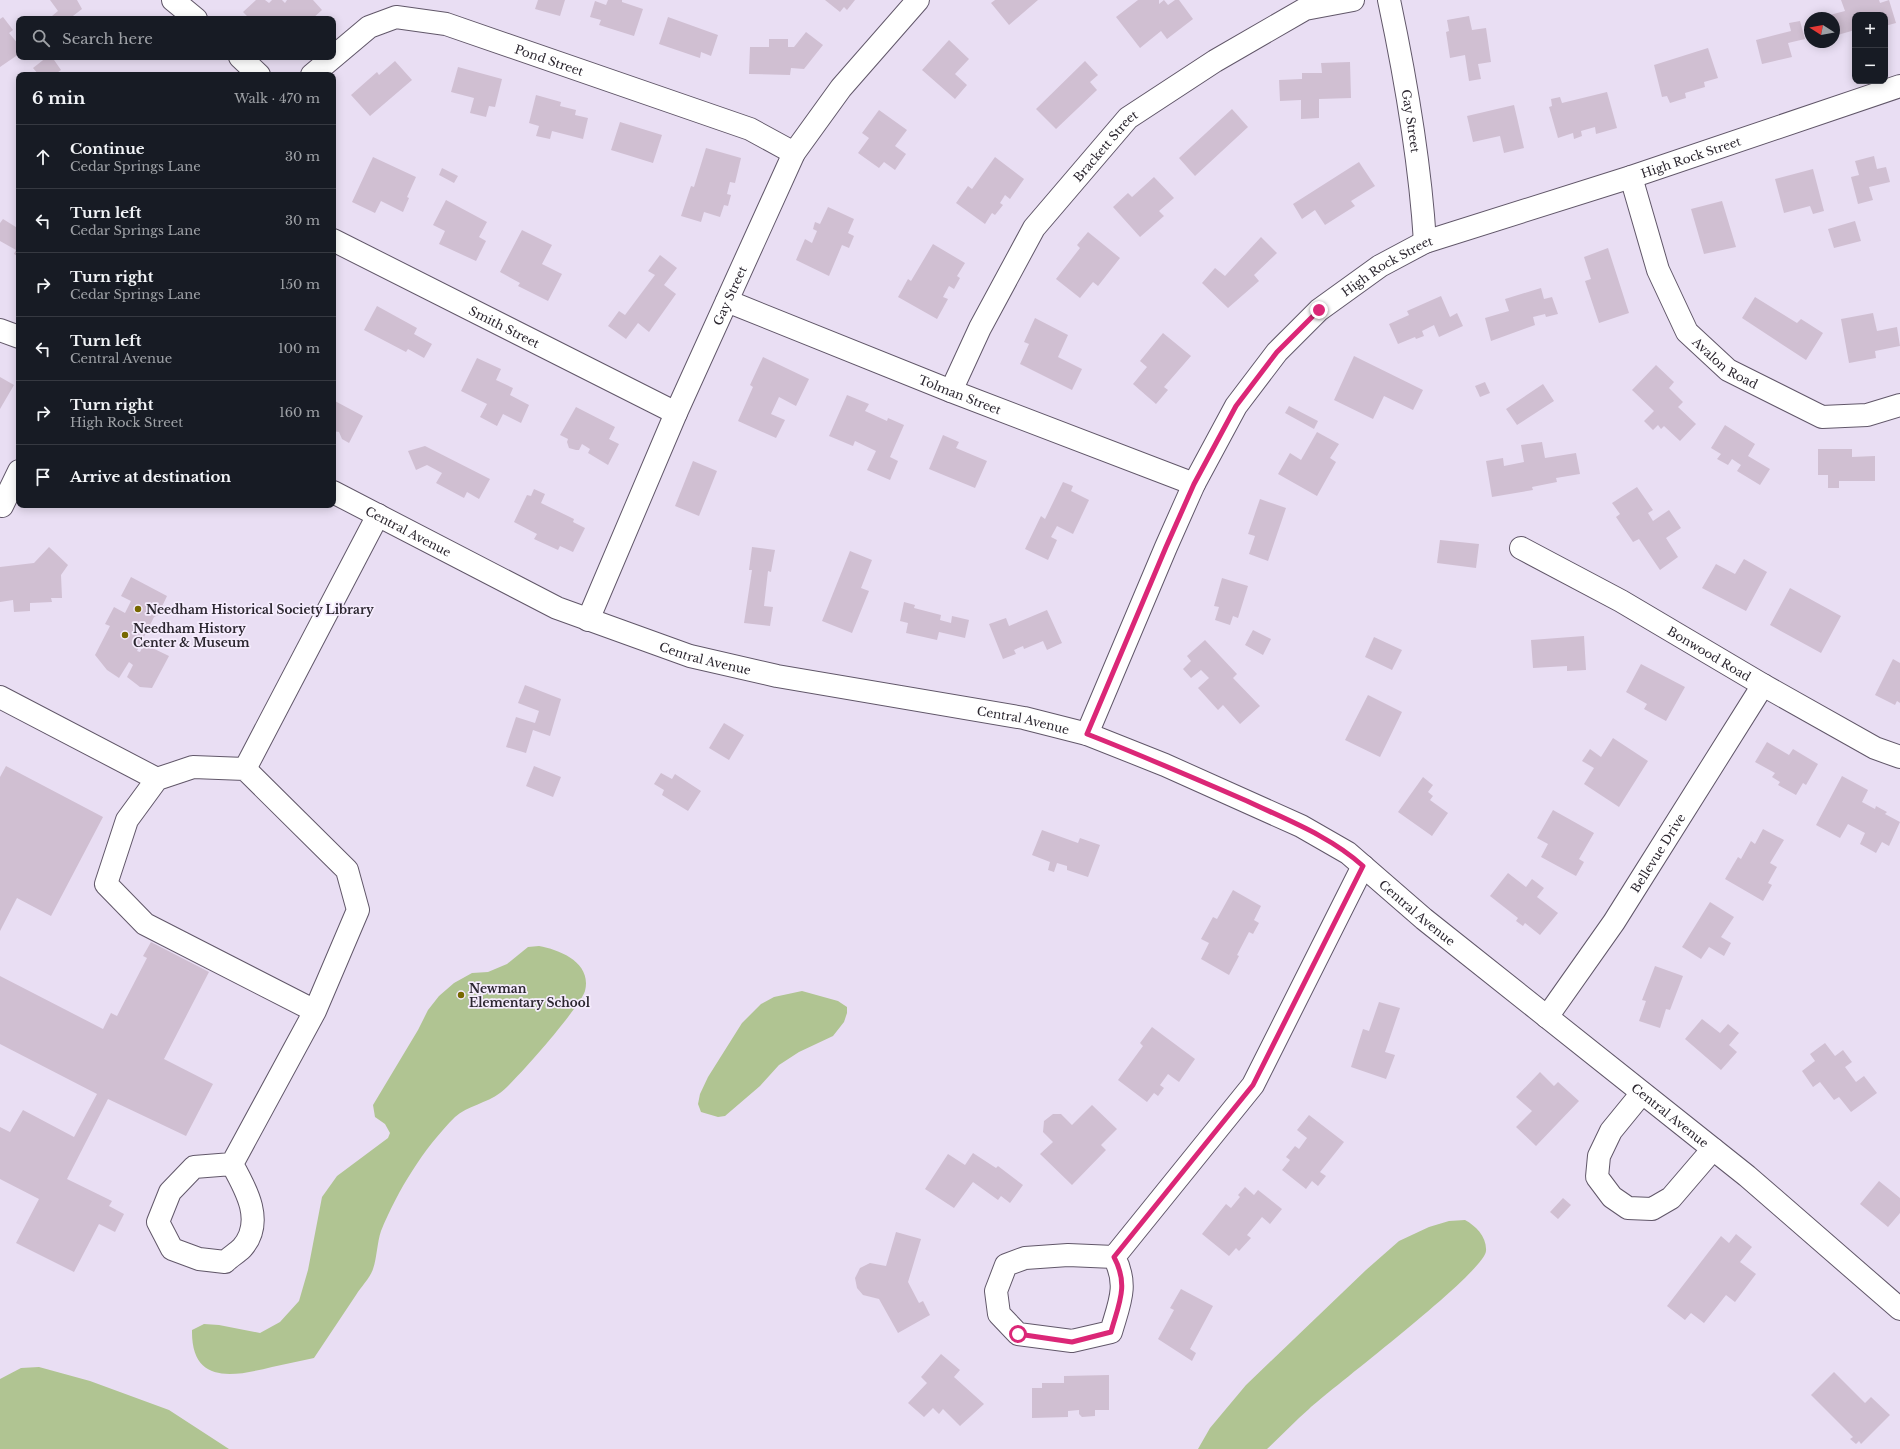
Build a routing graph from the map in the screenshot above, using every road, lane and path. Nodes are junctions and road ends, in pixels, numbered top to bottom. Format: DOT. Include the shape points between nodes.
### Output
graph roads {
  1 [pos="173,0"];
  2 [pos="918,0"];
  3 [pos="1353,0"];
  4 [pos="1389,0"];
  5 [pos="192,16"];
  6 [pos="336,55"];
  7 [pos="243,60"];
  8 [pos="330,60"];
  9 [pos="256,72"];
  10 [pos="316,72"];
  11 [pos="1900,86"];
  12 [pos="794,153"];
  13 [pos="1631,177"];
  14 [pos="336,242"];
  15 [pos="1425,242"];
  16 [pos="727,301"];
  17 [pos="0,330"];
  18 [pos="16,336"];
  19 [pos="951,391"];
  20 [pos="1900,405"];
  21 [pos="676,413"];
  22 [pos="16,477"];
  23 [pos="1194,484"];
  24 [pos="336,494"];
  25 [pos="2,506"];
  26 [pos="378,516"];
  27 [pos="1521,548"];
  28 [pos="588,620"];
  29 [pos="1763,685"];
  30 [pos="0,697"];
  31 [pos="1087,734"];
  32 [pos="1900,757"];
  33 [pos="245,769"];
  34 [pos="157,779"];
  35 [pos="1363,866"];
  36 [pos="315,1011"];
  37 [pos="1547,1017"];
  38 [pos="1642,1093"];
  39 [pos="1713,1149"];
  40 [pos="232,1164"];
  41 [pos="1114,1257"];
  42 [pos="1900,1308"];
  1 -- 5 [label="street"];
  2 -- 12 [label="street, Gay Street" via="841,88"];
  3 -- 19 [label="street, Brackett Street" via="1305,9 1215,61 1128,118 1034,228 980,328"];
  4 -- 15 [label="street, Gay Street" via="1402,59 1422,201"];
  6 -- 12 [label="street, Pond Street" via="370,27 396,17 446,24 750,129"];
  7 -- 9 [label="street"];
  8 -- 10 [label="street, Pond Street"];
  11 -- 13 [label="street, High Rock Street"];
  12 -- 16 [label="street, Gay Street"];
  13 -- 15 [label="street, High Rock Street"];
  13 -- 20 [label="street, Avalon Road" via="1658,270 1687,332 1728,370 1822,417 1867,416"];
  14 -- 21 [label="street, Smith Street"];
  15 -- 23 [label="street, High Rock Street" via="1380,266 1319,310 1277,352 1236,406"];
  16 -- 19 [label="street, Tolman Street"];
  16 -- 21 [label="street, Gay Street"];
  17 -- 18 [label="street"];
  19 -- 23 [label="street, Tolman Street"];
  21 -- 28 [label="street, Gay Street"];
  22 -- 25 [label="street"];
  23 -- 31 [label="street, High Rock Street"];
  24 -- 26 [label="street, Central Avenue"];
  26 -- 28 [label="street, Central Avenue" via="536,598"];
  26 -- 33 [label="street"];
  27 -- 29 [label="street, Bonwood Road" via="1621,601"];
  28 -- 31 [label="street, Central Avenue" via="690,656 777,676 1024,718"];
  29 -- 32 [label="street, Bonwood Road" via="1875,748"];
  29 -- 37 [label="street, Bellevue Drive" via="1614,922"];
  30 -- 34 [label="street"];
  31 -- 35 [label="street, Central Avenue" via="1165,765 1301,826 1348,852"];
  33 -- 34 [label="street" via="193,767"];
  33 -- 36 [label="street" via="347,870 358,910"];
  34 -- 36 [label="street" via="127,820 106,884 145,924"];
  35 -- 37 [label="street, Central Avenue" via="1424,919"];
  35 -- 41 [label="street" via="1253,1085"];
  36 -- 40 [label="street"];
  37 -- 38 [label="street, Central Avenue"];
  38 -- 39 [label="street, Central Avenue"];
  38 -- 39 [label="street" via="1611,1131 1600,1156 1597,1177 1612,1197 1628,1208 1652,1209 1671,1198"];
  39 -- 42 [label="street, Central Avenue"];
  40 -- 40 [label="street" via="246,1189 252,1208 252,1228 243,1247 225,1262 199,1259 172,1250 158,1222 170,1192 194,1167"];
  41 -- 41 [label="street" via="1068,1255 1024,1258 1006,1264 996,1290 1000,1314 1018,1334 1072,1342 1111,1332 1122,1294 1121,1270"];
}
